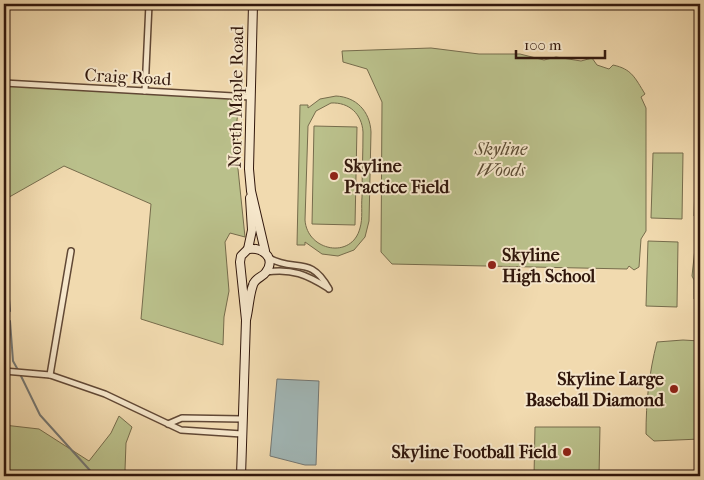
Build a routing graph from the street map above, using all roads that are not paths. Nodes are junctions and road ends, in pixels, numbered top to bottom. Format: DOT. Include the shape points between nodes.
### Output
graph roads {
  1 [pos="149,4"];
  2 [pos="253,4"];
  3 [pos="4,83"];
  4 [pos="145,91"];
  5 [pos="251,97"];
  6 [pos="251,191"];
  7 [pos="248,249"];
  8 [pos="71,251"];
  9 [pos="267,254"];
  10 [pos="242,272"];
  11 [pos="266,272"];
  12 [pos="258,278"];
  13 [pos="246,320"];
  14 [pos="4,371"];
  15 [pos="50,375"];
  16 [pos="242,420"];
  17 [pos="168,424"];
  18 [pos="242,434"];
  19 [pos="241,476"];
  1 -- 4 [label="street"];
  2 -- 5 [label="street, North Maple Road"];
  3 -- 4 [label="street, Craig Road"];
  4 -- 5 [label="street, Craig Road"];
  5 -- 6 [label="street, North Maple Road"];
  6 -- 7 [label="street, North Maple Road" via="252,230"];
  6 -- 9 [label="street, North Maple Road"];
  7 -- 9 [label="street"];
  7 -- 10 [label="street" via="241,256"];
  8 -- 15 [label="street"];
  9 -- 11 [label="street"];
  9 -- 11 [label="street" via="280,263 296,264 318,272 329,289 301,272"];
  10 -- 12 [label="street"];
  10 -- 13 [label="street"];
  11 -- 12 [label="street"];
  12 -- 13 [label="street" via="253,285"];
  13 -- 16 [label="street"];
  14 -- 15 [label="street"];
  15 -- 17 [label="street" via="105,394"];
  16 -- 17 [label="street" via="182,418"];
  16 -- 18 [label="street"];
  17 -- 18 [label="street" via="195,432"];
  18 -- 19 [label="street"];
}
